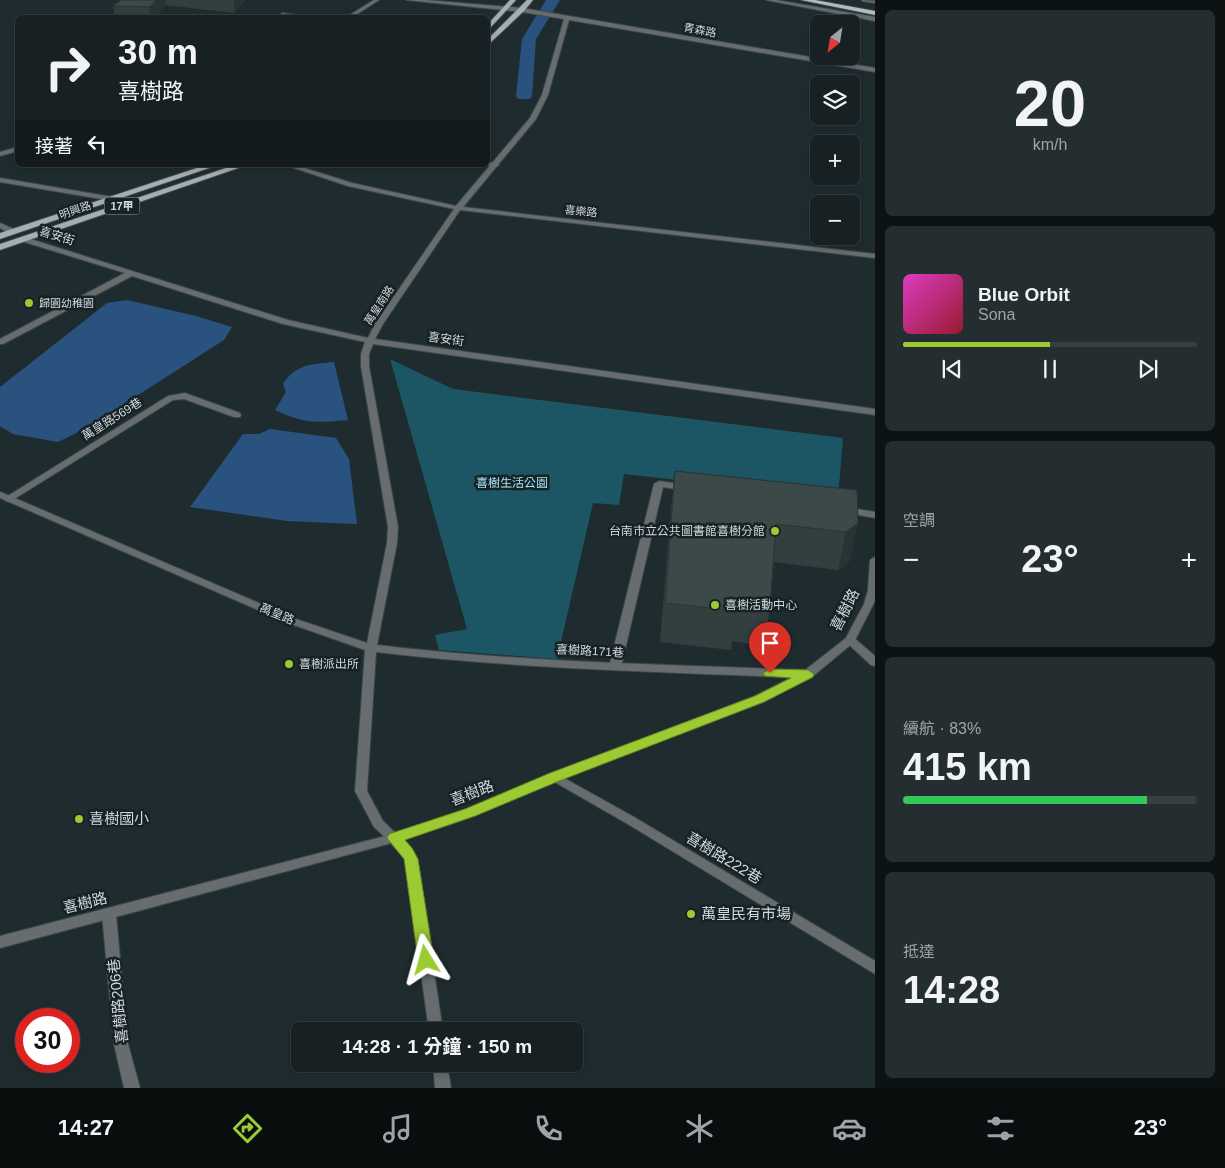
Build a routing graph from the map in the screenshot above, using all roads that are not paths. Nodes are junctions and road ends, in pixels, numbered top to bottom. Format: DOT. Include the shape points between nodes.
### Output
graph roads {
  1 [pos="377,0"];
  2 [pos="408,0"];
  3 [pos="513,0"];
  4 [pos="530,0"];
  5 [pos="768,0"];
  6 [pos="804,0"];
  7 [pos="842,0"];
  8 [pos="864,0"];
  9 [pos="875,2"];
  10 [pos="875,6"];
  11 [pos="507,9"];
  12 [pos="522,10"];
  13 [pos="875,13"];
  14 [pos="352,15"];
  15 [pos="567,18"];
  16 [pos="875,19"];
  17 [pos="490,25"];
  18 [pos="490,40"];
  19 [pos="875,70"];
  20 [pos="15,150"];
  21 [pos="0,154"];
  22 [pos="490,164"];
  23 [pos="496,165"];
  24 [pos="208,167"];
  25 [pos="237,167"];
  26 [pos="294,167"];
  27 [pos="0,180"];
  28 [pos="113,199"];
  29 [pos="458,208"];
  30 [pos="0,225"];
  31 [pos="13,232"];
  32 [pos="0,236"];
  33 [pos="24,239"];
  34 [pos="0,247"];
  35 [pos="875,256"];
  36 [pos="131,273"];
  37 [pos="370,341"];
  38 [pos="0,342"];
  39 [pos="875,412"];
  40 [pos="236,415"];
  41 [pos="698,489"];
  42 [pos="4,497"];
  43 [pos="836,509"];
  44 [pos="875,515"];
  45 [pos="875,560"];
  46 [pos="875,579"];
  47 [pos="850,640"];
  48 [pos="371,648"];
  49 [pos="875,662"];
  50 [pos="615,667"];
  51 [pos="808,674"];
  52 [pos="554,777"];
  53 [pos="394,838"];
  54 [pos="108,914"];
  55 [pos="0,942"];
  56 [pos="875,968"];
  57 [pos="435,1022"];
  58 [pos="441,1072"];
  59 [pos="132,1088"];
  60 [pos="443,1088"];
  1 -- 14 [label="street"];
  2 -- 11 [label="street, 青森路"];
  3 -- 11 [label="main road"];
  4 -- 12 [label="main road"];
  5 -- 16 [label="street"];
  6 -- 13 [label="highway"];
  7 -- 10 [label="highway"];
  8 -- 9 [label="street"];
  11 -- 12 [label="street, 青森路"];
  11 -- 17 [label="main road"];
  12 -- 15 [label="street, 青森路"];
  12 -- 18 [label="main road"];
  15 -- 19 [label="street, 青森路"];
  15 -- 23 [label="street, 萬皇南路" via="545,96 533,119"];
  20 -- 21 [label="street"];
  22 -- 23 [label="street"];
  23 -- 29 [label="street, 萬皇南路"];
  24 -- 28 [label="main road, 明興路 / 17甲"];
  25 -- 33 [label="main road, 明興路 / 17甲"];
  26 -- 29 [label="street, 喜樂路" via="350,185"];
  27 -- 28 [label="street"];
  28 -- 31 [label="main road, 明興路 / 17甲"];
  29 -- 35 [label="street, 喜樂路"];
  29 -- 37 [label="street, 萬皇南路"];
  30 -- 31 [label="street"];
  31 -- 32 [label="main road, 明興路 / 17甲"];
  33 -- 34 [label="main road, 明興路 / 17甲"];
  33 -- 36 [label="street, 喜安街"];
  36 -- 37 [label="street, 喜安街" via="286,322"];
  36 -- 38 [label="street"];
  37 -- 39 [label="street, 喜安街"];
  37 -- 48 [label="street, 萬皇南路" via="365,366 393,527"];
  40 -- 42 [label="street, 萬皇路569巷" via="185,396 171,398"];
  41 -- 50 [label="street" via="659,484"];
  42 -- 48 [label="street, 萬皇路" via="292,621"];
  43 -- 44 [label="street"];
  45 -- 46 [label="street, 喜樹路"];
  46 -- 47 [label="street, 喜樹路" via="869,604"];
  47 -- 49 [label="street"];
  47 -- 51 [label="street, 喜樹路"];
  48 -- 50 [label="street, 喜樹路171巷"];
  48 -- 53 [label="street" via="361,791 378,824"];
  50 -- 51 [label="street, 喜樹路171巷"];
  51 -- 52 [label="street, 喜樹路" via="760,699"];
  52 -- 53 [label="street, 喜樹路" via="470,813"];
  52 -- 56 [label="street, 喜樹路222巷"];
  53 -- 54 [label="street, 喜樹路"];
  53 -- 57 [label="street" via="407,852 414,872"];
  54 -- 55 [label="street, 喜樹路"];
  54 -- 59 [label="street, 喜樹路206巷" via="121,1044"];
  58 -- 60 [label="street"];
}
